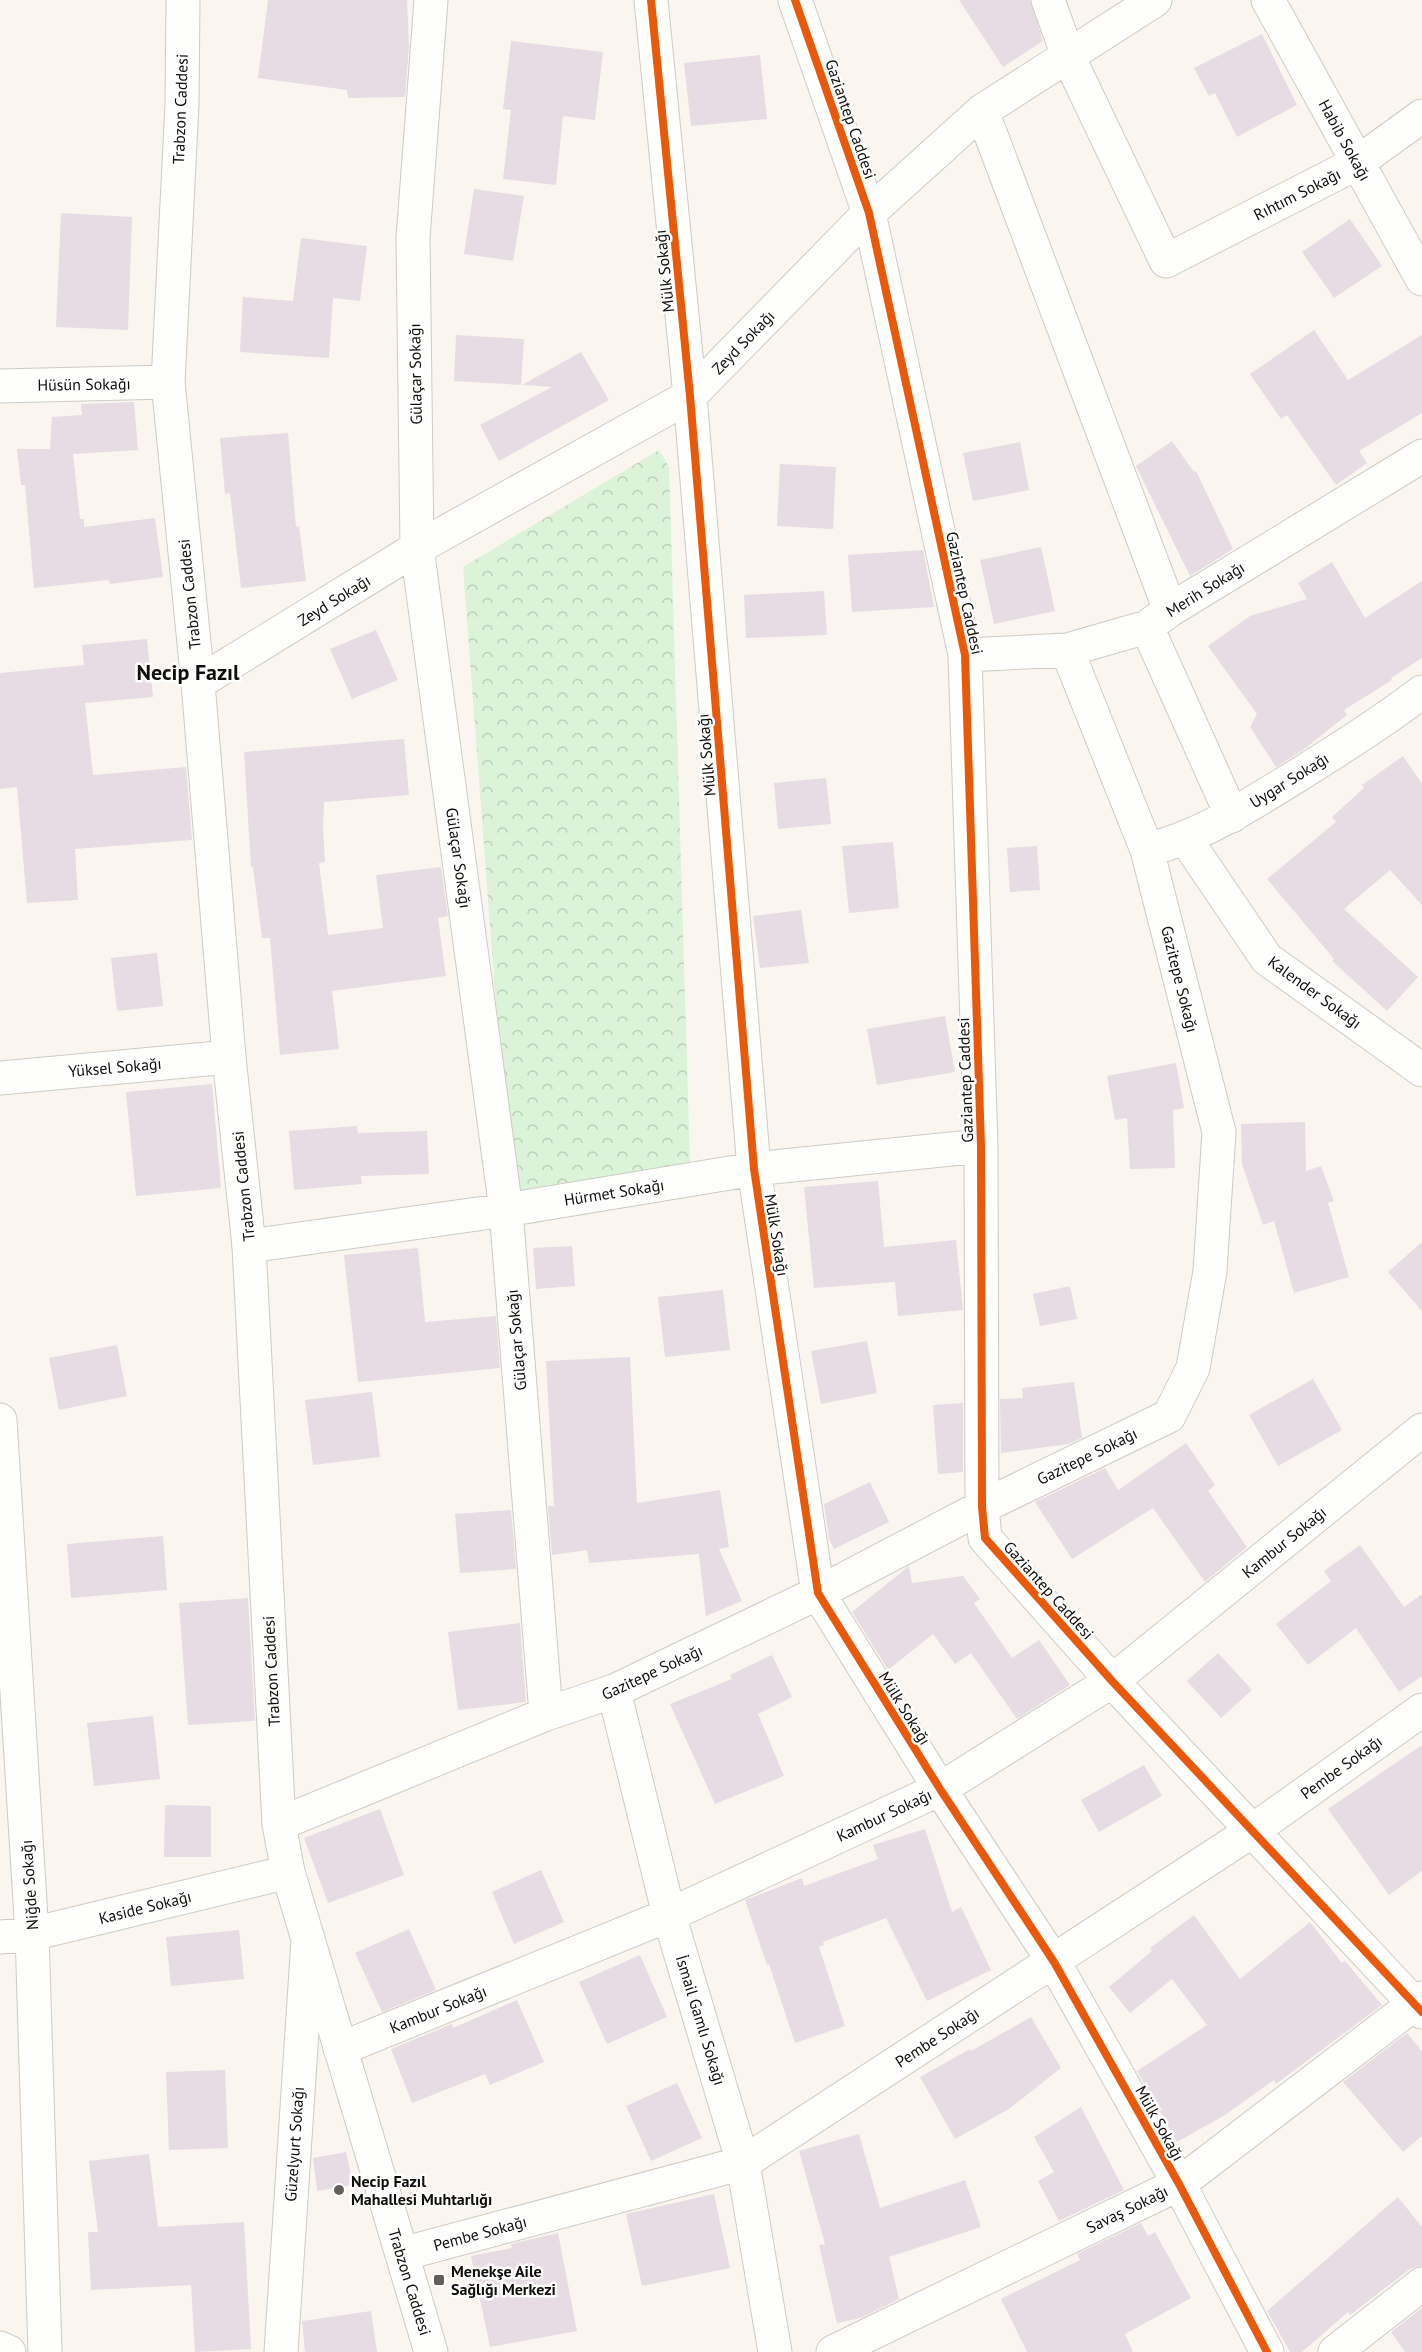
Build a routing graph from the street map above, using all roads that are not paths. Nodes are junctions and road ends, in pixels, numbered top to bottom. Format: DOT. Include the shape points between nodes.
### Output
graph roads {
  1 [pos="183,0"];
  2 [pos="431,0"];
  3 [pos="651,0"];
  4 [pos="1048,0"];
  5 [pos="1155,0"];
  6 [pos="1268,0"];
  7 [pos="800,2"];
  8 [pos="1068,56"];
  9 [pos="982,111"];
  10 [pos="1422,116"];
  11 [pos="1358,163"];
  12 [pos="869,213"];
  13 [pos="1422,279"];
  14 [pos="168,382"];
  15 [pos="0,386"];
  16 [pos="690,396"];
  17 [pos="1422,456"];
  18 [pos="417,548"];
  19 [pos="1158,619"];
  20 [pos="1067,650"];
  21 [pos="965,655"];
  22 [pos="198,683"];
  23 [pos="1422,692"];
  24 [pos="1232,816"];
  25 [pos="1185,838"];
  26 [pos="1147,850"];
  27 [pos="1416,1056"];
  28 [pos="229,1057"];
  29 [pos="0,1078"];
  30 [pos="981,1146"];
  31 [pos="754,1169"];
  32 [pos="506,1210"];
  33 [pos="249,1246"];
  34 [pos="0,1420"];
  35 [pos="1422,1430"];
  36 [pos="981,1507"];
  37 [pos="818,1593"];
  38 [pos="1112,1681"];
  39 [pos="614,1691"];
  40 [pos="1422,1710"];
  41 [pos="546,1714"];
  42 [pos="940,1790"];
  43 [pos="279,1824"];
  44 [pos="1252,1831"];
  45 [pos="288,1872"];
  46 [pos="669,1915"];
  47 [pos="32,1934"];
  48 [pos="308,1936"];
  49 [pos="0,1937"];
  50 [pos="1054,1962"];
  51 [pos="1420,2005"];
  52 [pos="340,2049"];
  53 [pos="743,2163"];
  54 [pos="1179,2184"];
  55 [pos="402,2254"];
  56 [pos="1422,2284"];
  57 [pos="0,2348"];
  58 [pos="9,2352"];
  59 [pos="45,2352"];
  60 [pos="281,2352"];
  61 [pos="431,2352"];
  62 [pos="775,2352"];
  63 [pos="833,2352"];
  64 [pos="1267,2352"];
  65 [pos="1335,2352"];
  1 -- 14 [label="street, Trabzon Caddesi" via="182,104"];
  2 -- 18 [label="street, Gülaçar Sokağı" via="413,238"];
  3 -- 16 [label="street, Mülk Sokağı"];
  4 -- 8 [label="street"];
  5 -- 8 [label="street, Zeyd Sokağı"];
  6 -- 11 [label="street, Habib Sokağı"];
  7 -- 12 [label="street, Gaziantep Caddesi"];
  8 -- 9 [label="street, Zeyd Sokağı"];
  8 -- 11 [label="street, Rıhtım Sokağı" via="1166,261"];
  9 -- 12 [label="street, Zeyd Sokağı"];
  9 -- 19 [label="street"];
  10 -- 11 [label="street, Rıhtım Sokağı"];
  11 -- 13 [label="street, Habib Sokağı"];
  12 -- 16 [label="street, Zeyd Sokağı"];
  12 -- 21 [label="street, Gaziantep Caddesi"];
  14 -- 15 [label="street, Hüsün Sokağı"];
  14 -- 22 [label="street, Trabzon Caddesi"];
  16 -- 18 [label="street, Zeyd Sokağı"];
  16 -- 31 [label="street, Mülk Sokağı"];
  17 -- 19 [label="street, Merih Sokağı"];
  18 -- 22 [label="street, Zeyd Sokağı"];
  18 -- 32 [label="street, Gülaçar Sokağı"];
  19 -- 20 [label="street, Merih Sokağı"];
  19 -- 24 [label="street"];
  20 -- 21 [label="street, Merih Sokağı"];
  20 -- 26 [label="street, Gazitepe Sokağı"];
  21 -- 30 [label="street, Gaziantep Caddesi"];
  22 -- 28 [label="street, Trabzon Caddesi"];
  23 -- 24 [label="street, Uygar Sokağı" via="1383,722"];
  24 -- 25 [label="street, Uygar Sokağı"];
  25 -- 26 [label="street, Uygar Sokağı"];
  25 -- 27 [label="street, Kalender Sokağı" via="1267,958"];
  26 -- 36 [label="street, Gazitepe Sokağı" via="1219,1132 1210,1271 1193,1368 1168,1416"];
  28 -- 29 [label="street, Yüksel Sokağı"];
  28 -- 33 [label="street, Trabzon Caddesi"];
  30 -- 31 [label="street, Hürmet Sokağı"];
  30 -- 36 [label="street, Gaziantep Caddesi"];
  31 -- 32 [label="street, Hürmet Sokağı"];
  31 -- 37 [label="street, Mülk Sokağı"];
  32 -- 33 [label="street, Hürmet Sokağı"];
  32 -- 41 [label="street, Gülaçar Sokağı"];
  33 -- 43 [label="street, Trabzon Caddesi"];
  34 -- 47 [label="street, Niğde Sokağı"];
  35 -- 38 [label="street, Kambur Sokağı"];
  36 -- 37 [label="street, Gazitepe Sokağı"];
  36 -- 38 [label="street, Gaziantep Caddesi" via="985,1538"];
  37 -- 39 [label="street, Gazitepe Sokağı"];
  37 -- 42 [label="street, Mülk Sokağı"];
  38 -- 42 [label="street, Kambur Sokağı"];
  38 -- 44 [label="street, Gaziantep Caddesi"];
  39 -- 41 [label="street, Gazitepe Sokağı"];
  39 -- 46 [label="street, İsmail Gamlı Sokağı"];
  40 -- 44 [label="street, Pembe Sokağı"];
  41 -- 43 [label="street, Gazitepe Sokağı"];
  42 -- 46 [label="street, Kambur Sokağı"];
  42 -- 50 [label="street, Mülk Sokağı"];
  43 -- 45 [label="street, Trabzon Caddesi"];
  44 -- 50 [label="street, Pembe Sokağı"];
  44 -- 51 [label="street, Gaziantep Caddesi"];
  45 -- 47 [label="street, Kaside Sokağı"];
  45 -- 48 [label="street, Trabzon Caddesi"];
  46 -- 52 [label="street, Kambur Sokağı"];
  46 -- 53 [label="street, İsmail Gamlı Sokağı"];
  47 -- 49 [label="street, Kaside Sokağı"];
  47 -- 59 [label="street, Niğde Sokağı"];
  48 -- 52 [label="street, Trabzon Caddesi"];
  48 -- 60 [label="street, Güzelyurt Sokağı"];
  50 -- 53 [label="street, Pembe Sokağı"];
  50 -- 54 [label="street, Mülk Sokağı"];
  51 -- 54 [label="street, Savaş Sokağı"];
  52 -- 55 [label="street, Trabzon Caddesi"];
  53 -- 55 [label="street, Pembe Sokağı"];
  53 -- 62 [label="street, İsmail Gamlı Sokağı"];
  54 -- 63 [label="street, Savaş Sokağı"];
  54 -- 64 [label="street, Mülk Sokağı"];
  55 -- 61 [label="street, Trabzon Caddesi"];
  56 -- 65 [label="street"];
  57 -- 58 [label="street"];
}
